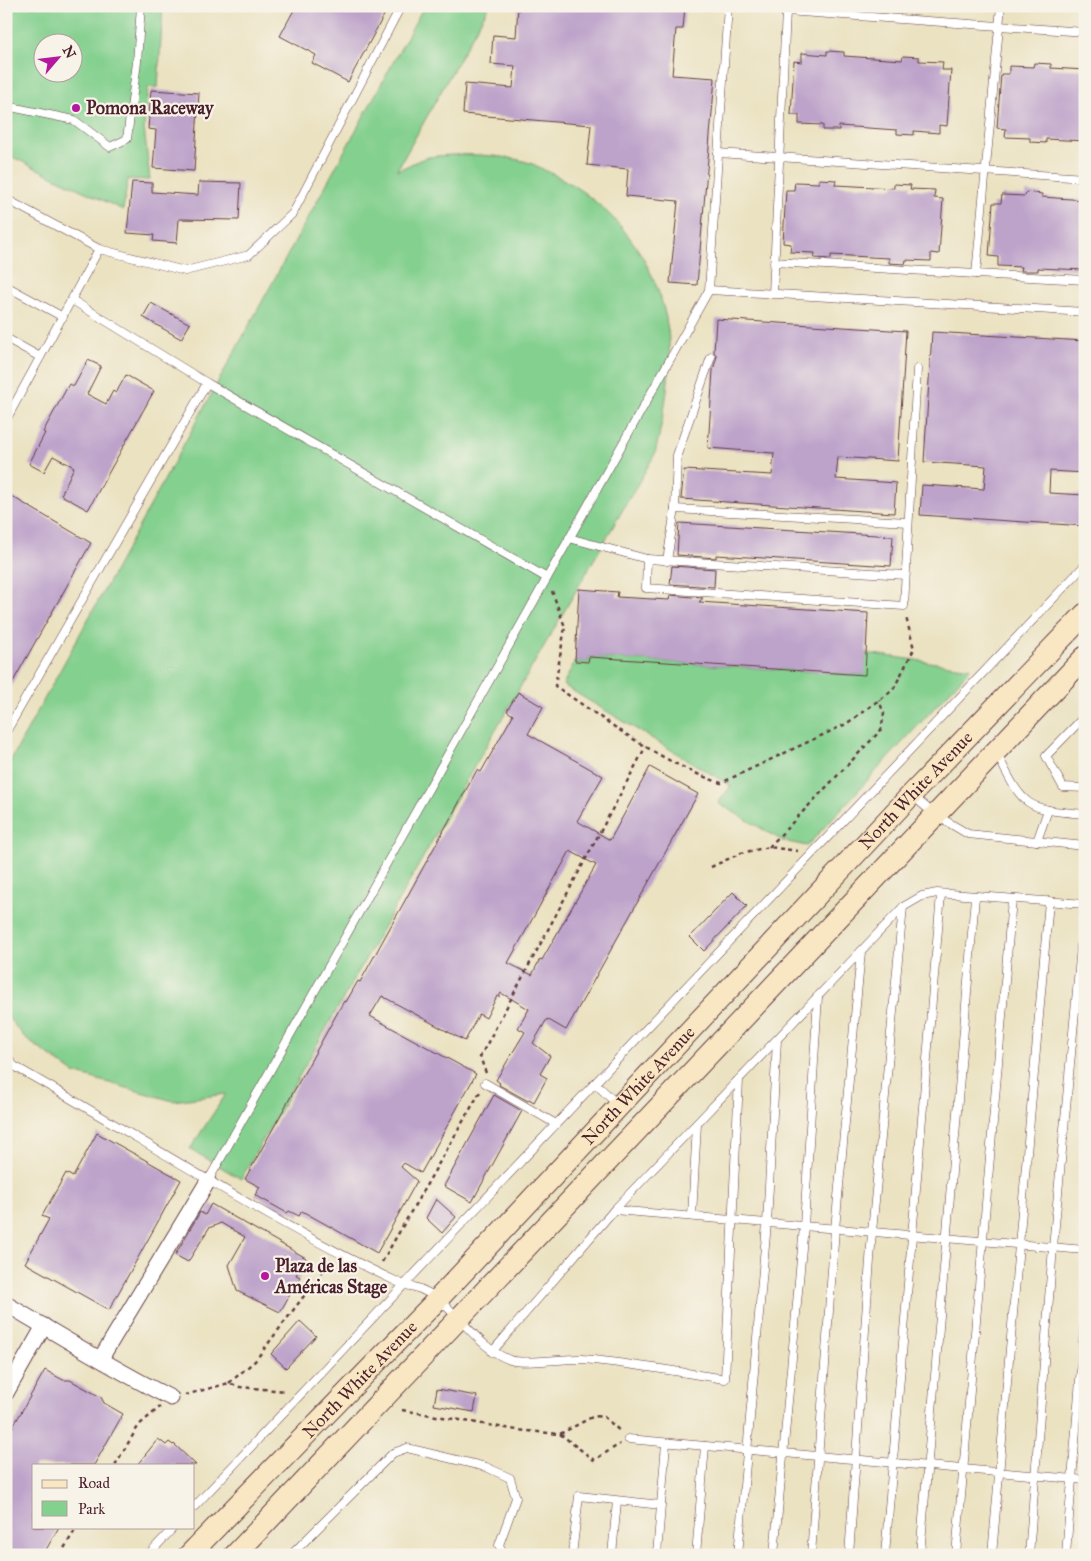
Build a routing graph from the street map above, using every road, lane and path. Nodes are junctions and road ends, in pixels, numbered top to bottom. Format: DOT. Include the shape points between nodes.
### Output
graph roads {
  1 [pos="141,6"];
  2 [pos="401,6"];
  3 [pos="728,6"];
  4 [pos="1000,6"];
  5 [pos="786,8"];
  6 [pos="999,26"];
  7 [pos="1085,32"];
  8 [pos="6,106"];
  9 [pos="718,153"];
  10 [pos="780,156"];
  11 [pos="987,171"];
  12 [pos="1085,178"];
  13 [pos="6,199"];
  14 [pos="99,249"];
  15 [pos="774,262"];
  16 [pos="976,274"];
  17 [pos="1085,280"];
  18 [pos="6,286"];
  19 [pos="709,290"];
  20 [pos="773,294"];
  21 [pos="72,300"];
  22 [pos="1085,312"];
  23 [pos="62,317"];
  24 [pos="6,338"];
  25 [pos="40,357"];
  26 [pos="711,357"];
  27 [pos="917,369"];
  28 [pos="207,382"];
  29 [pos="6,420"];
  30 [pos="675,509"];
  31 [pos="908,522"];
  32 [pos="569,538"];
  33 [pos="648,559"];
  34 [pos="666,560"];
  35 [pos="1085,565"];
  36 [pos="905,575"];
  37 [pos="547,578"];
  38 [pos="904,606"];
  39 [pos="1085,614"];
  40 [pos="1085,657"];
  41 [pos="879,700"];
  42 [pos="1085,716"];
  43 [pos="6,732"];
  44 [pos="646,746"];
  45 [pos="995,750"];
  46 [pos="1085,788"];
  47 [pos="911,795"];
  48 [pos="1048,810"];
  49 [pos="934,814"];
  50 [pos="1085,814"];
  51 [pos="1037,841"];
  52 [pos="769,846"];
  53 [pos="1085,846"];
  54 [pos="812,854"];
  55 [pos="711,867"];
  56 [pos="941,894"];
  57 [pos="975,897"];
  58 [pos="1012,899"];
  59 [pos="1049,902"];
  60 [pos="1085,904"];
  61 [pos="903,907"];
  62 [pos="861,952"];
  63 [pos="818,996"];
  64 [pos="777,1040"];
  65 [pos="6,1056"];
  66 [pos="739,1079"];
  67 [pos="485,1083"];
  68 [pos="595,1083"];
  69 [pos="619,1106"];
  70 [pos="556,1124"];
  71 [pos="696,1124"];
  72 [pos="208,1181"];
  73 [pos="614,1210"];
  74 [pos="692,1216"];
  75 [pos="734,1219"];
  76 [pos="767,1223"];
  77 [pos="804,1226"];
  78 [pos="835,1229"];
  79 [pos="872,1232"];
  80 [pos="911,1235"];
  81 [pos="945,1238"];
  82 [pos="983,1242"];
  83 [pos="1018,1244"];
  84 [pos="1053,1247"];
  85 [pos="1085,1250"];
  86 [pos="336,1252"];
  87 [pos="376,1272"];
  88 [pos="404,1285"];
  89 [pos="437,1300"];
  90 [pos="6,1304"];
  91 [pos="1085,1317"];
  92 [pos="459,1318"];
  93 [pos="44,1326"];
  94 [pos="492,1352"];
  95 [pos="101,1358"];
  96 [pos="229,1383"];
  97 [pos="286,1391"];
  98 [pos="6,1393"];
  99 [pos="171,1398"];
  100 [pos="402,1410"];
  101 [pos="560,1434"];
  102 [pos="628,1439"];
  103 [pos="666,1443"];
  104 [pos="705,1446"];
  105 [pos="748,1450"];
  106 [pos="782,1453"];
  107 [pos="819,1456"];
  108 [pos="856,1460"];
  109 [pos="892,1463"];
  110 [pos="116,1464"];
  111 [pos="927,1466"];
  112 [pos="962,1469"];
  113 [pos="998,1473"];
  114 [pos="1035,1476"];
  115 [pos="1073,1479"];
  116 [pos="1085,1480"];
  117 [pos="617,1500"];
  118 [pos="661,1505"];
  119 [pos="195,1506"];
  120 [pos="76,1528"];
  121 [pos="173,1528"];
  122 [pos="60,1555"];
  123 [pos="148,1555"];
  124 [pos="189,1555"];
  125 [pos="235,1555"];
  126 [pos="292,1555"];
  127 [pos="504,1555"];
  128 [pos="572,1555"];
  129 [pos="612,1555"];
  130 [pos="657,1555"];
  131 [pos="696,1555"];
  132 [pos="738,1555"];
  133 [pos="774,1555"];
  134 [pos="811,1555"];
  135 [pos="849,1555"];
  136 [pos="885,1555"];
  137 [pos="920,1555"];
  138 [pos="956,1555"];
  139 [pos="992,1555"];
  140 [pos="1029,1555"];
  141 [pos="1066,1555"];
  1 -- 8 [label="lane" via="127,139 110,147 74,120"];
  2 -- 14 [label="lane" via="293,213 249,256 185,271"];
  3 -- 9 [label="lane"];
  4 -- 6 [label="lane"];
  5 -- 6 [label="lane"];
  5 -- 10 [label="lane"];
  6 -- 7 [label="lane"];
  6 -- 11 [label="lane"];
  9 -- 10 [label="lane"];
  9 -- 19 [label="lane"];
  10 -- 11 [label="lane"];
  10 -- 15 [label="lane"];
  11 -- 12 [label="lane"];
  11 -- 16 [label="lane"];
  13 -- 14 [label="lane"];
  14 -- 21 [label="lane"];
  15 -- 16 [label="lane"];
  15 -- 20 [label="lane"];
  16 -- 17 [label="lane"];
  18 -- 23 [label="lane"];
  19 -- 20 [label="lane"];
  19 -- 32 [label="lane"];
  20 -- 22 [label="lane"];
  21 -- 23 [label="lane"];
  21 -- 28 [label="lane"];
  23 -- 25 [label="lane"];
  24 -- 25 [label="lane"];
  25 -- 29 [label="lane"];
  26 -- 30 [label="lane" via="677,455"];
  27 -- 31 [label="lane"];
  28 -- 37 [label="lane"];
  28 -- 43 [label="lane"];
  30 -- 31 [label="lane"];
  30 -- 34 [label="lane"];
  31 -- 36 [label="lane"];
  32 -- 33 [label="lane"];
  32 -- 37 [label="lane"];
  33 -- 34 [label="lane"];
  33 -- 38 [label="lane" via="646,588"];
  34 -- 36 [label="lane"];
  35 -- 54 [label="lane"];
  36 -- 38 [label="lane"];
  37 -- 44 [label="path" via="564,627 555,686"];
  37 -- 72 [label="lane"];
  38 -- 41 [label="path" via="914,649 893,690"];
  39 -- 47 [label="main road, North White Avenue"];
  40 -- 45 [label="main road, North White Avenue"];
  41 -- 44 [label="path" via="838,728 721,784"];
  41 -- 52 [label="path" via="884,714 881,730"];
  42 -- 46 [label="lane" via="1046,756 1063,786"];
  44 -- 67 [label="path" via="480,1057 488,1079"];
  45 -- 48 [label="lane" via="1019,796 1032,806"];
  45 -- 49 [label="main road, North White Avenue"];
  47 -- 49 [label="lane"];
  47 -- 69 [label="main road, North White Avenue"];
  48 -- 50 [label="lane"];
  48 -- 51 [label="lane"];
  49 -- 51 [label="lane" via="968,834"];
  49 -- 92 [label="main road, North White Avenue"];
  51 -- 53 [label="lane"];
  52 -- 54 [label="path"];
  52 -- 55 [label="path" via="741,853"];
  54 -- 68 [label="lane"];
  56 -- 57 [label="lane"];
  56 -- 61 [label="lane" via="922,896"];
  56 -- 80 [label="lane"];
  57 -- 58 [label="lane"];
  57 -- 81 [label="lane"];
  58 -- 59 [label="lane"];
  58 -- 82 [label="lane"];
  59 -- 60 [label="lane"];
  59 -- 83 [label="lane"];
  60 -- 84 [label="lane"];
  61 -- 62 [label="lane"];
  61 -- 79 [label="lane"];
  62 -- 63 [label="lane"];
  62 -- 78 [label="lane"];
  63 -- 64 [label="lane"];
  63 -- 77 [label="lane"];
  64 -- 66 [label="lane"];
  64 -- 76 [label="lane"];
  65 -- 72 [label="lane" via="14,1066 105,1117"];
  66 -- 71 [label="lane"];
  66 -- 75 [label="lane"];
  67 -- 70 [label="lane"];
  67 -- 87 [label="path"];
  68 -- 69 [label="lane"];
  68 -- 70 [label="lane"];
  69 -- 89 [label="main road, North White Avenue"];
  70 -- 88 [label="lane"];
  71 -- 73 [label="lane"];
  71 -- 74 [label="lane"];
  72 -- 86 [label="lane"];
  72 -- 95 [label="street"];
  73 -- 74 [label="lane"];
  73 -- 94 [label="lane"];
  74 -- 75 [label="lane"];
  75 -- 76 [label="lane"];
  75 -- 94 [label="lane" via="725,1379 581,1359 513,1361"];
  76 -- 77 [label="lane"];
  76 -- 105 [label="lane"];
  77 -- 78 [label="lane"];
  77 -- 106 [label="lane"];
  78 -- 79 [label="lane"];
  78 -- 107 [label="lane"];
  79 -- 80 [label="lane"];
  79 -- 108 [label="lane"];
  80 -- 81 [label="lane"];
  80 -- 109 [label="lane"];
  81 -- 82 [label="lane"];
  81 -- 111 [label="lane"];
  82 -- 83 [label="lane"];
  82 -- 112 [label="lane"];
  83 -- 84 [label="lane"];
  83 -- 113 [label="lane"];
  84 -- 85 [label="lane"];
  84 -- 114 [label="lane"];
  86 -- 87 [label="lane"];
  86 -- 96 [label="path" via="255,1361"];
  87 -- 88 [label="lane"];
  88 -- 89 [label="lane" via="415,1286"];
  88 -- 119 [label="lane"];
  89 -- 92 [label="lane"];
  89 -- 124 [label="main road, North White Avenue"];
  90 -- 93 [label="street"];
  91 -- 115 [label="lane"];
  92 -- 94 [label="lane"];
  92 -- 125 [label="main road, North White Avenue"];
  93 -- 95 [label="street"];
  93 -- 98 [label="street"];
  95 -- 99 [label="street" via="122,1373"];
  96 -- 97 [label="path"];
  96 -- 99 [label="path"];
  99 -- 110 [label="path" via="139,1425"];
  100 -- 101 [label="path" via="517,1430"];
  101 -- 102 [label="path" via="594,1416 604,1417"];
  101 -- 102 [label="path" via="594,1460"];
  102 -- 103 [label="lane"];
  103 -- 104 [label="lane"];
  103 -- 118 [label="lane"];
  104 -- 105 [label="lane"];
  104 -- 131 [label="lane"];
  105 -- 106 [label="lane"];
  105 -- 132 [label="lane"];
  106 -- 107 [label="lane"];
  106 -- 133 [label="lane"];
  107 -- 108 [label="lane"];
  107 -- 134 [label="lane"];
  108 -- 109 [label="lane"];
  108 -- 135 [label="lane"];
  109 -- 111 [label="lane"];
  109 -- 136 [label="lane"];
  111 -- 112 [label="lane"];
  111 -- 137 [label="lane"];
  112 -- 113 [label="lane"];
  112 -- 138 [label="lane"];
  113 -- 114 [label="lane"];
  113 -- 139 [label="lane"];
  114 -- 115 [label="lane"];
  114 -- 140 [label="lane"];
  115 -- 116 [label="lane"];
  115 -- 141 [label="lane"];
  117 -- 118 [label="lane"];
  117 -- 128 [label="lane" via="579,1496"];
  117 -- 129 [label="lane"];
  118 -- 130 [label="lane"];
  120 -- 122 [label="path"];
  121 -- 123 [label="lane"];
  126 -- 127 [label="lane" via="393,1453 408,1448 486,1467 510,1478 516,1498 499,1545"];
}
